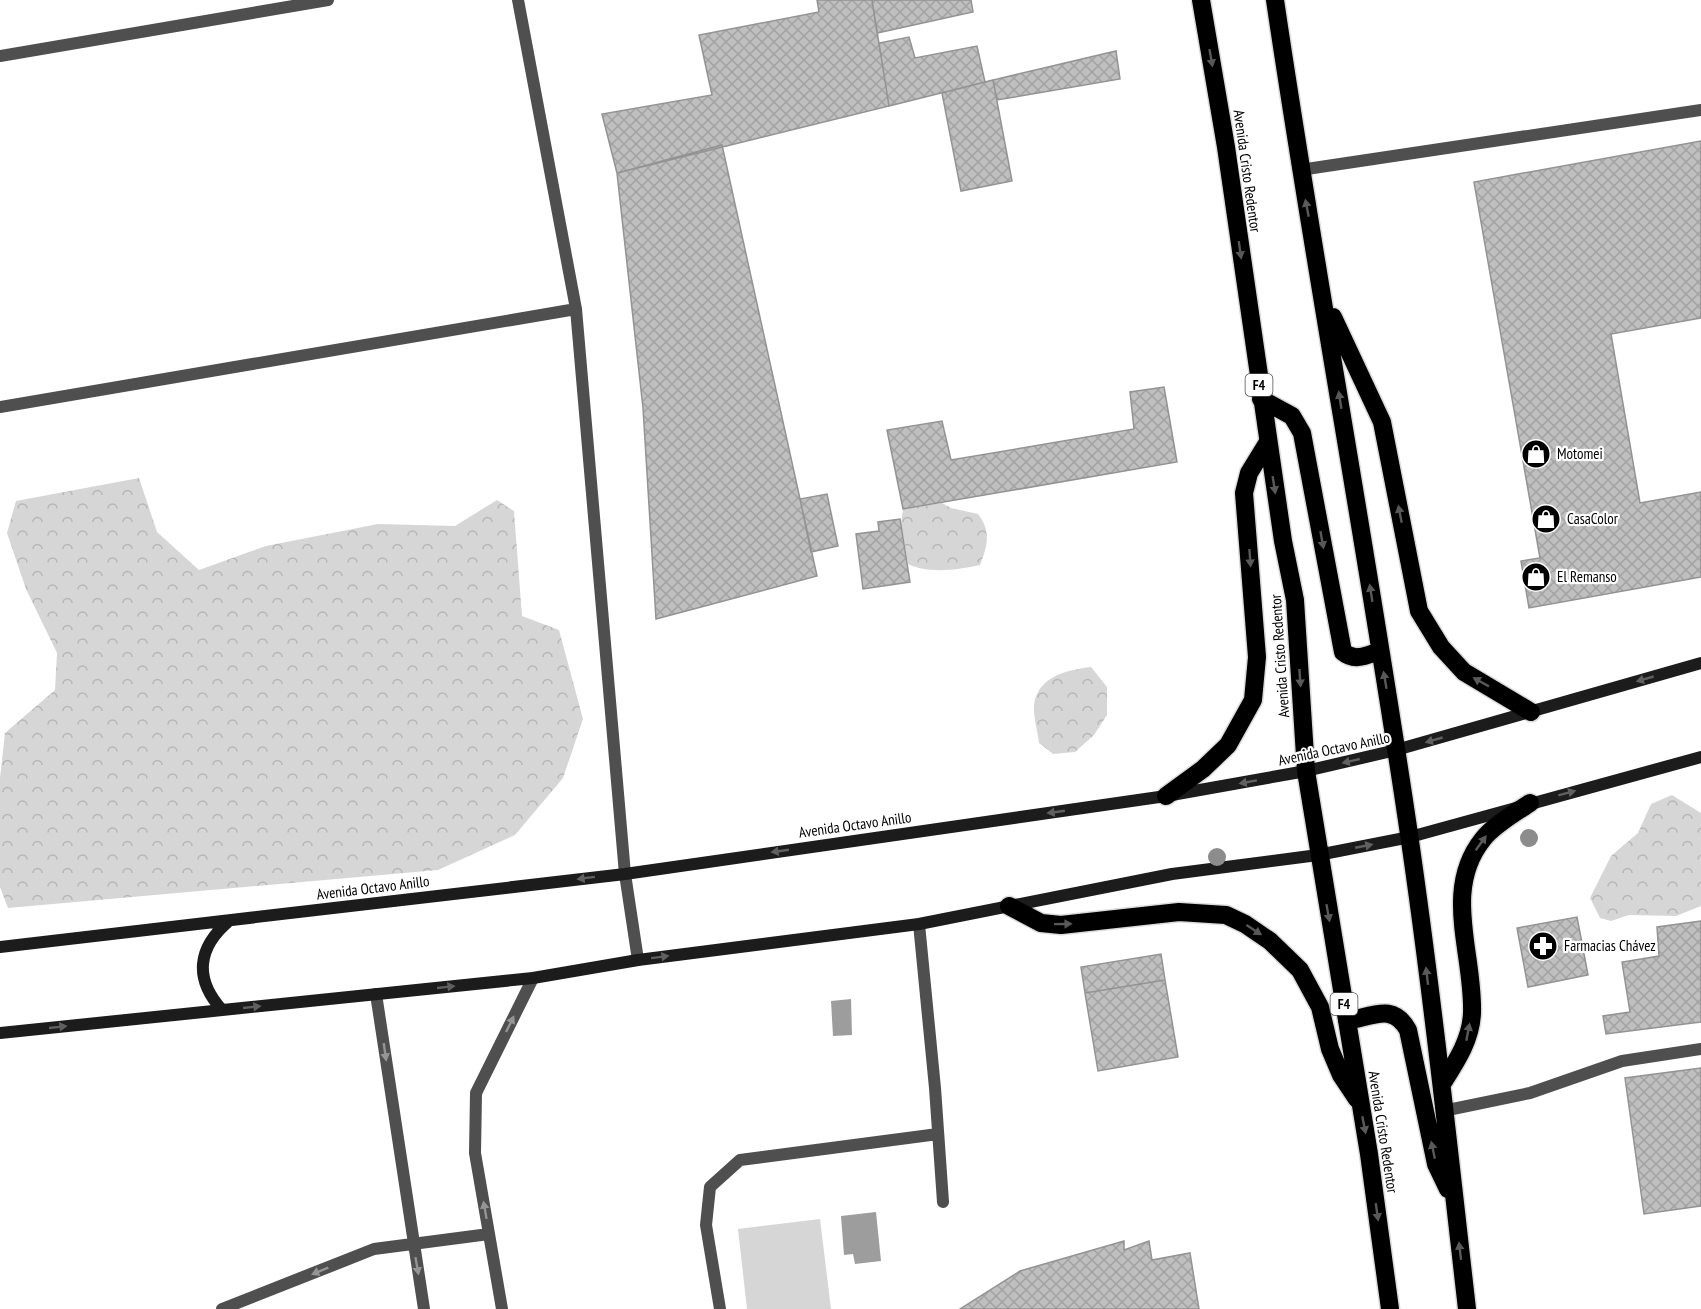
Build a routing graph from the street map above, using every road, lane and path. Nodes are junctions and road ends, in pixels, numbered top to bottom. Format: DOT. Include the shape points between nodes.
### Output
graph roads {
  1 [pos="328,0"];
  2 [pos="518,0"];
  3 [pos="1201,0"];
  4 [pos="1275,0"];
  5 [pos="0,56"];
  6 [pos="1701,110"];
  7 [pos="1300,170"];
  8 [pos="1325,300"];
  9 [pos="576,309"];
  10 [pos="1261,399"];
  11 [pos="0,407"];
  12 [pos="1268,442"];
  13 [pos="1380,651"];
  14 [pos="1701,663"];
  15 [pos="1531,712"];
  16 [pos="1396,750"];
  17 [pos="1701,757"];
  18 [pos="1306,771"];
  19 [pos="1166,796"];
  20 [pos="1530,802"];
  21 [pos="1410,837"];
  22 [pos="1318,855"];
  23 [pos="625,874"];
  24 [pos="1009,906"];
  25 [pos="230,920"];
  26 [pos="919,924"];
  27 [pos="0,947"];
  28 [pos="638,960"];
  29 [pos="533,978"];
  30 [pos="376,994"];
  31 [pos="222,1010"];
  32 [pos="1347,1021"];
  33 [pos="0,1033"];
  34 [pos="1701,1049"];
  35 [pos="1442,1084"];
  36 [pos="1359,1101"];
  37 [pos="1443,1111"];
  38 [pos="938,1134"];
  39 [pos="943,1202"];
  40 [pos="1455,1204"];
  41 [pos="489,1234"];
  42 [pos="413,1244"];
  43 [pos="222,1309"];
  44 [pos="424,1309"];
  45 [pos="501,1309"];
  46 [pos="720,1309"];
  47 [pos="1390,1309"];
  48 [pos="1467,1309"];
  1 -- 5 [label="street"];
  2 -- 9 [label="street"];
  3 -- 10 [label="highway, Avenida Cristo Redentor / F4, one-way"];
  4 -- 7 [label="highway"];
  6 -- 7 [label="street"];
  8 -- 7 [label="highway, one-way"];
  13 -- 8 [label="highway, one-way"];
  15 -- 8 [label="highway, one-way" via="1464,672 1441,647 1419,611 1382,422"];
  9 -- 11 [label="street"];
  9 -- 23 [label="street"];
  10 -- 12 [label="highway, Avenida Cristo Redentor / F4"];
  10 -- 13 [label="highway, one-way" via="1292,416 1302,433 1343,652 1358,657"];
  12 -- 18 [label="highway, Avenida Cristo Redentor / F4, one-way" via="1295,600"];
  12 -- 19 [label="highway, one-way" via="1249,473 1244,493 1257,657 1253,700 1228,745"];
  16 -- 13 [label="highway, one-way"];
  14 -- 15 [label="street, Avenida Octavo Anillo, one-way"];
  15 -- 16 [label="street, Avenida Octavo Anillo, one-way"];
  16 -- 18 [label="street, Avenida Octavo Anillo, one-way"];
  16 -- 21 [label="highway"];
  20 -- 17 [label="street, one-way"];
  18 -- 19 [label="street, Avenida Octavo Anillo, one-way"];
  18 -- 22 [label="highway, Avenida Cristo Redentor / F4"];
  19 -- 23 [label="street, Avenida Octavo Anillo, one-way"];
  20 -- 21 [label="street"];
  35 -- 20 [label="highway, one-way" via="1466,1043 1472,1013 1461,890 1469,861 1484,837"];
  22 -- 21 [label="street, one-way"];
  35 -- 21 [label="highway, one-way"];
  22 -- 24 [label="street" via="1172,874"];
  22 -- 32 [label="highway, Avenida Cristo Redentor / F4, one-way"];
  23 -- 25 [label="street, Avenida Octavo Anillo, one-way"];
  23 -- 28 [label="street"];
  24 -- 26 [label="street"];
  24 -- 36 [label="highway, one-way" via="1041,923 1061,925 1179,912 1226,915 1245,924 1300,970 1320,1008 1341,1075"];
  25 -- 27 [label="street, Avenida Octavo Anillo"];
  25 -- 31 [label="street" via="212,939 202,963 210,997"];
  28 -- 26 [label="street, one-way"];
  26 -- 38 [label="street"];
  28 -- 29 [label="street"];
  30 -- 29 [label="street, one-way"];
  41 -- 29 [label="street, one-way" via="475,1153 476,1093"];
  31 -- 30 [label="street, one-way"];
  30 -- 42 [label="street, one-way"];
  33 -- 31 [label="street, one-way"];
  32 -- 36 [label="highway, Avenida Cristo Redentor / F4"];
  40 -- 32 [label="highway, one-way" via="1436,1164 1408,1030 1401,1018 1390,1012"];
  34 -- 37 [label="street" via="1622,1061 1530,1093"];
  35 -- 37 [label="highway"];
  36 -- 47 [label="highway, Avenida Cristo Redentor / F4, one-way"];
  37 -- 40 [label="highway"];
  38 -- 39 [label="street"];
  38 -- 46 [label="street" via="740,1160 710,1187 706,1225"];
  48 -- 40 [label="highway, one-way"];
  41 -- 42 [label="street"];
  41 -- 45 [label="street"];
  42 -- 43 [label="street, one-way" via="374,1249"];
  42 -- 44 [label="street, one-way"];
}
